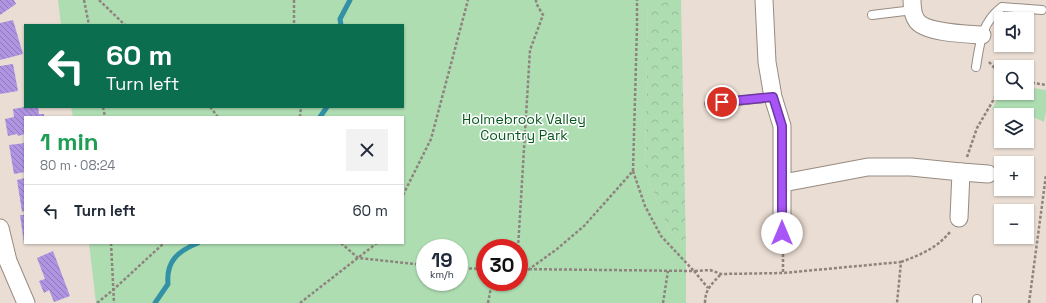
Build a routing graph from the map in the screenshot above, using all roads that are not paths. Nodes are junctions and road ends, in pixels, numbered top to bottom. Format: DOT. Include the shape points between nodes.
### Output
graph roads {
  1 [pos="764,0"];
  2 [pos="912,5"];
  3 [pos="1042,10"];
  4 [pos="872,15"];
  5 [pos="982,35"];
  6 [pos="976,68"];
  7 [pos="773,97"];
  8 [pos="709,104"];
  9 [pos="961,172"];
  10 [pos="988,174"];
  11 [pos="783,183"];
  12 [pos="959,218"];
  13 [pos="0,228"];
  14 [pos="782,233"];
  15 [pos="26,303"];
  1 -- 7 [label="street" via="767,62"];
  2 -- 4 [label="lane" via="902,13"];
  2 -- 5 [label="street" via="917,21 925,28"];
  3 -- 5 [label="lane" via="1002,7 992,14"];
  5 -- 6 [label="lane"];
  7 -- 8 [label="lane"];
  7 -- 11 [label="street" via="782,126"];
  9 -- 10 [label="street"];
  9 -- 11 [label="street" via="911,167 868,167"];
  9 -- 12 [label="street"];
  11 -- 14 [label="street"];
  13 -- 15 [label="street" via="8,261"];
}
